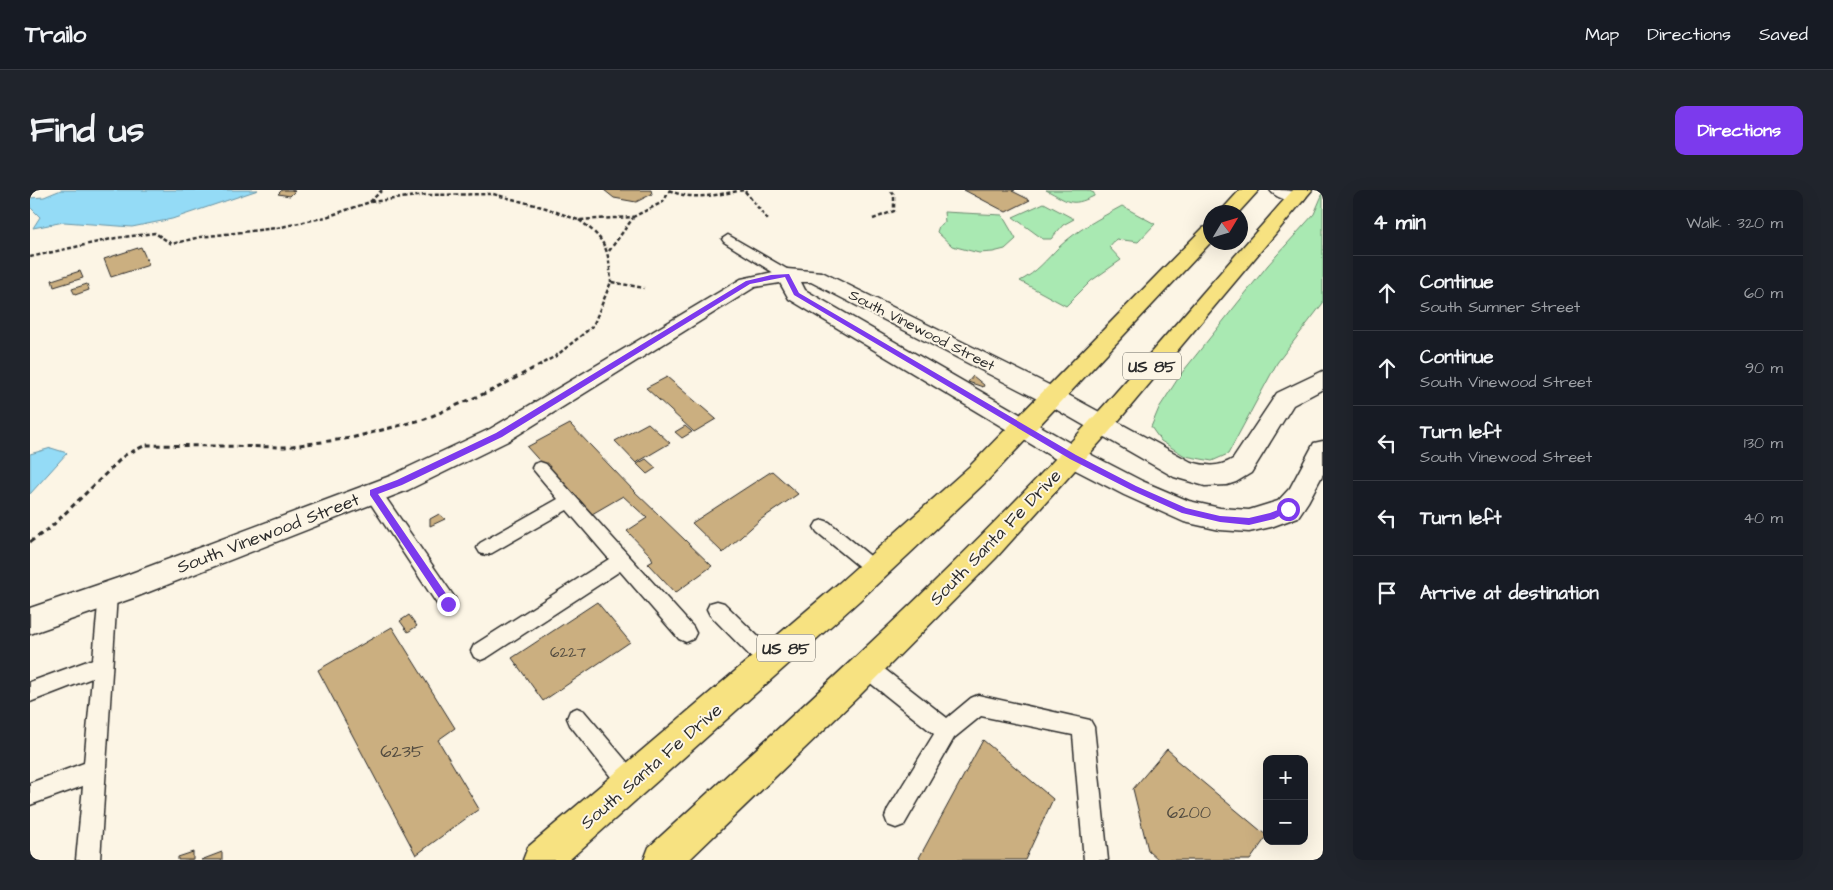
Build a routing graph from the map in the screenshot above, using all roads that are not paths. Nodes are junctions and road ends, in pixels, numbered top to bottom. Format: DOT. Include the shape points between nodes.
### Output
graph roads {
  1 [pos="1250,190"];
  2 [pos="1293,192"];
  3 [pos="1236,205"];
  4 [pos="728,239"];
  5 [pos="1203,239"];
  6 [pos="787,275"];
  7 [pos="1323,379"];
  8 [pos="1054,397"];
  9 [pos="1102,424"];
  10 [pos="1023,428"];
  11 [pos="1323,450"];
  12 [pos="1073,457"];
  13 [pos="540,468"];
  14 [pos="373,493"];
  15 [pos="569,501"];
  16 [pos="823,527"];
  17 [pos="486,548"];
  18 [pos="622,560"];
  19 [pos="874,569"];
  20 [pos="108,594"];
  21 [pos="448,604"];
  22 [pos="717,609"];
  23 [pos="30,620"];
  24 [pos="686,632"];
  25 [pos="481,651"];
  26 [pos="770,662"];
  27 [pos="102,665"];
  28 [pos="866,667"];
  29 [pos="30,692"];
  30 [pos="577,718"];
  31 [pos="946,731"];
  32 [pos="95,770"];
  33 [pos="630,783"];
  34 [pos="30,794"];
  35 [pos="896,817"];
  36 [pos="677,855"];
  37 [pos="88,860"];
  38 [pos="542,860"];
  39 [pos="1096,860"];
  1 -- 3 [label="highway"];
  2 -- 9 [label="highway, South Santa Fe Drive / US 85"];
  4 -- 6 [label="lane"];
  5 -- 8 [label="highway, South Santa Fe Drive / US 85"];
  6 -- 8 [label="street, South Vinewood Street" via="815,276"];
  6 -- 10 [label="street, South Vinewood Street" via="796,294"];
  6 -- 14 [label="street, South Vinewood Street" via="748,283 499,435"];
  7 -- 9 [label="street, South Vinewood Street" via="1285,399 1242,466 1227,475 1205,476 1183,470"];
  8 -- 9 [label="street, South Vinewood Street"];
  8 -- 10 [label="highway, South Santa Fe Drive / US 85"];
  9 -- 12 [label="highway, South Santa Fe Drive / US 85"];
  10 -- 12 [label="street, South Vinewood Street"];
  10 -- 19 [label="highway, South Santa Fe Drive / US 85"];
  11 -- 12 [label="street, South Vinewood Street" via="1288,509 1249,521 1184,511"];
  12 -- 28 [label="highway, South Santa Fe Drive / US 85"];
  13 -- 15 [label="lane"];
  14 -- 20 [label="street, South Vinewood Street"];
  14 -- 21 [label="lane"];
  15 -- 17 [label="lane"];
  15 -- 18 [label="lane"];
  16 -- 19 [label="lane"];
  18 -- 24 [label="lane"];
  18 -- 25 [label="lane"];
  19 -- 26 [label="highway, South Santa Fe Drive / US 85"];
  20 -- 23 [label="street, South Vinewood Street"];
  20 -- 27 [label="lane"];
  22 -- 26 [label="lane"];
  26 -- 33 [label="highway, South Santa Fe Drive / US 85"];
  27 -- 29 [label="lane"];
  27 -- 32 [label="lane"];
  28 -- 31 [label="lane"];
  28 -- 36 [label="highway, South Santa Fe Drive / US 85"];
  30 -- 33 [label="lane"];
  31 -- 35 [label="lane"];
  31 -- 39 [label="lane" via="978,705 1083,727"];
  32 -- 34 [label="lane"];
  32 -- 37 [label="lane"];
  33 -- 38 [label="highway, South Santa Fe Drive / US 85"];
}
